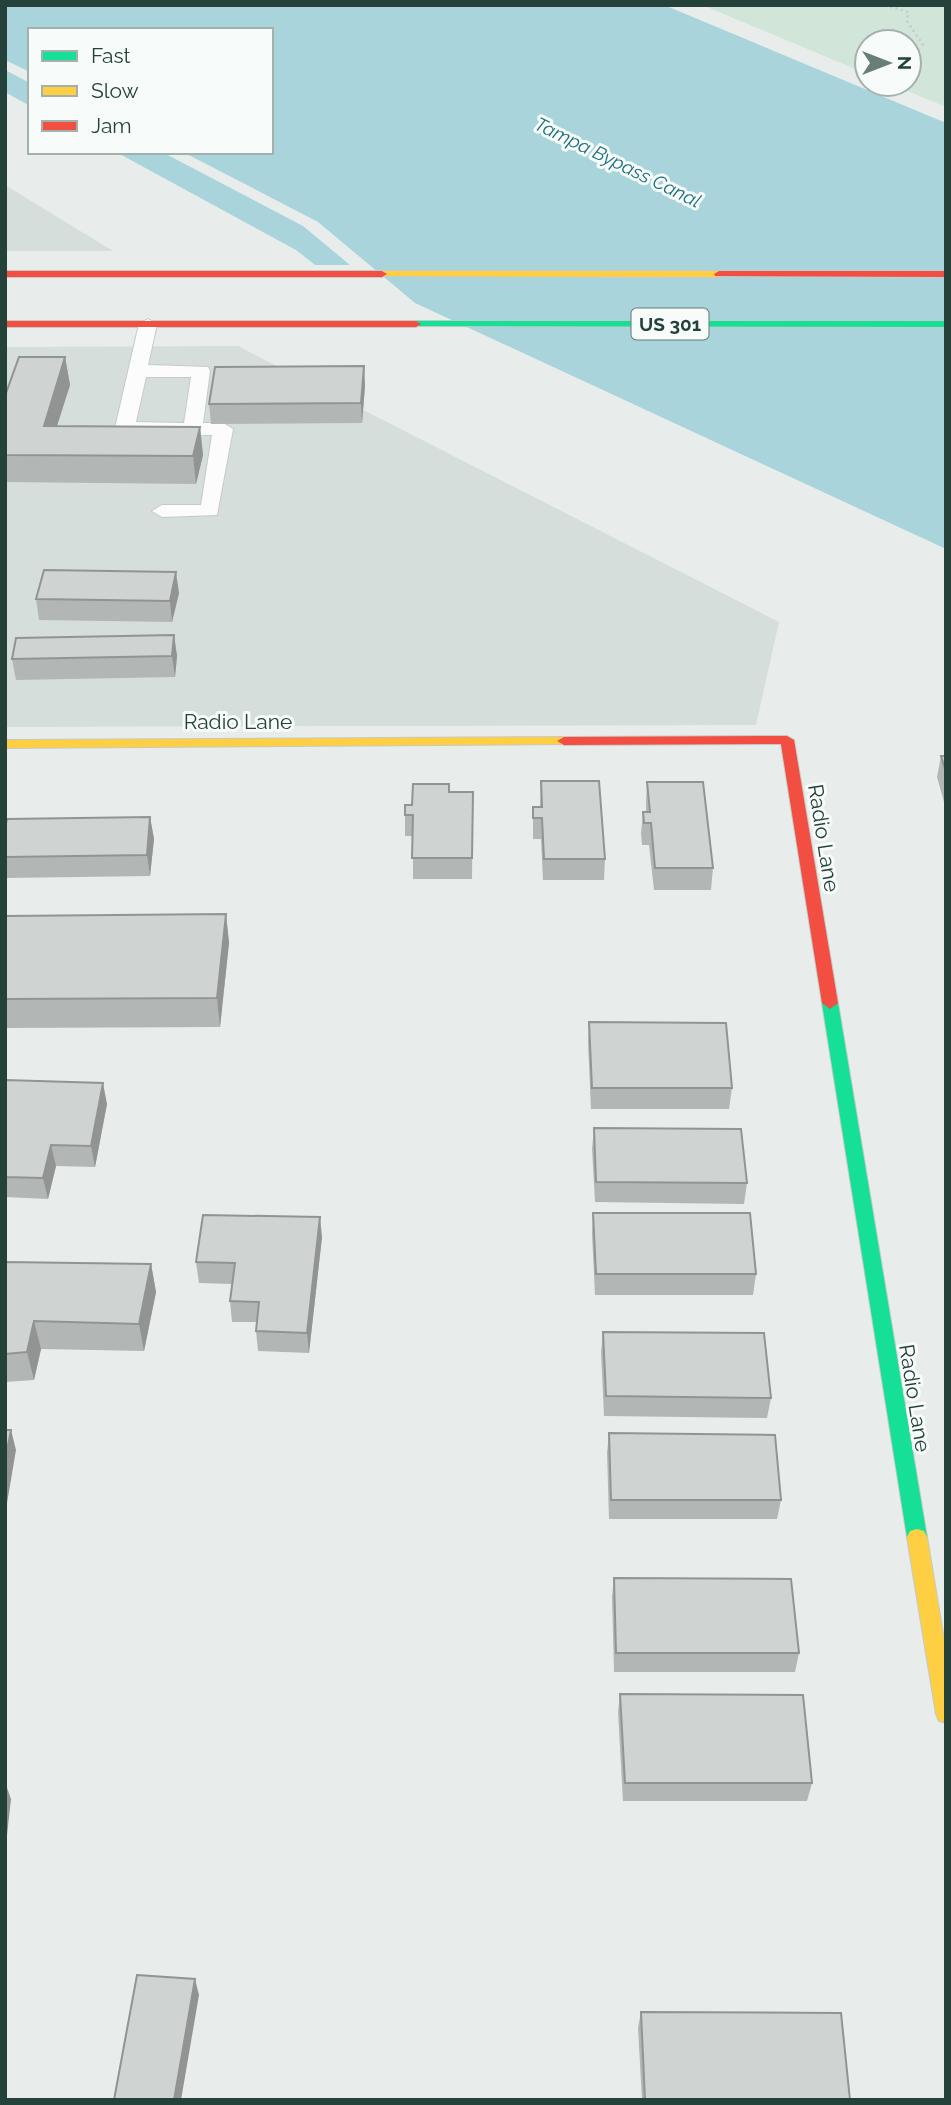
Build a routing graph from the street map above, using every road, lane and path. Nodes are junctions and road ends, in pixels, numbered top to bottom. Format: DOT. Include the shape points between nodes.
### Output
graph roads {
  1 [pos="885,5"];
  2 [pos="925,48"];
  3 [pos="5,274"];
  4 [pos="946,274"];
  5 [pos="5,324"];
  6 [pos="148,324"];
  7 [pos="946,324"];
  8 [pos="138,371"];
  9 [pos="193,429"];
  10 [pos="162,511"];
  11 [pos="5,744"];
  12 [pos="946,1714"];
  1 -- 2 [label="path" via="908,12 907,21"];
  3 -- 4 [label="main road"];
  5 -- 6 [label="main road, US 301"];
  6 -- 7 [label="main road, US 301"];
  6 -- 8 [label="lane"];
  8 -- 9 [label="lane" via="201,371"];
  8 -- 9 [label="lane" via="125,428"];
  9 -- 10 [label="lane" via="223,429 211,511"];
  11 -- 12 [label="main road, Radio Lane" via="787,740"];
}
